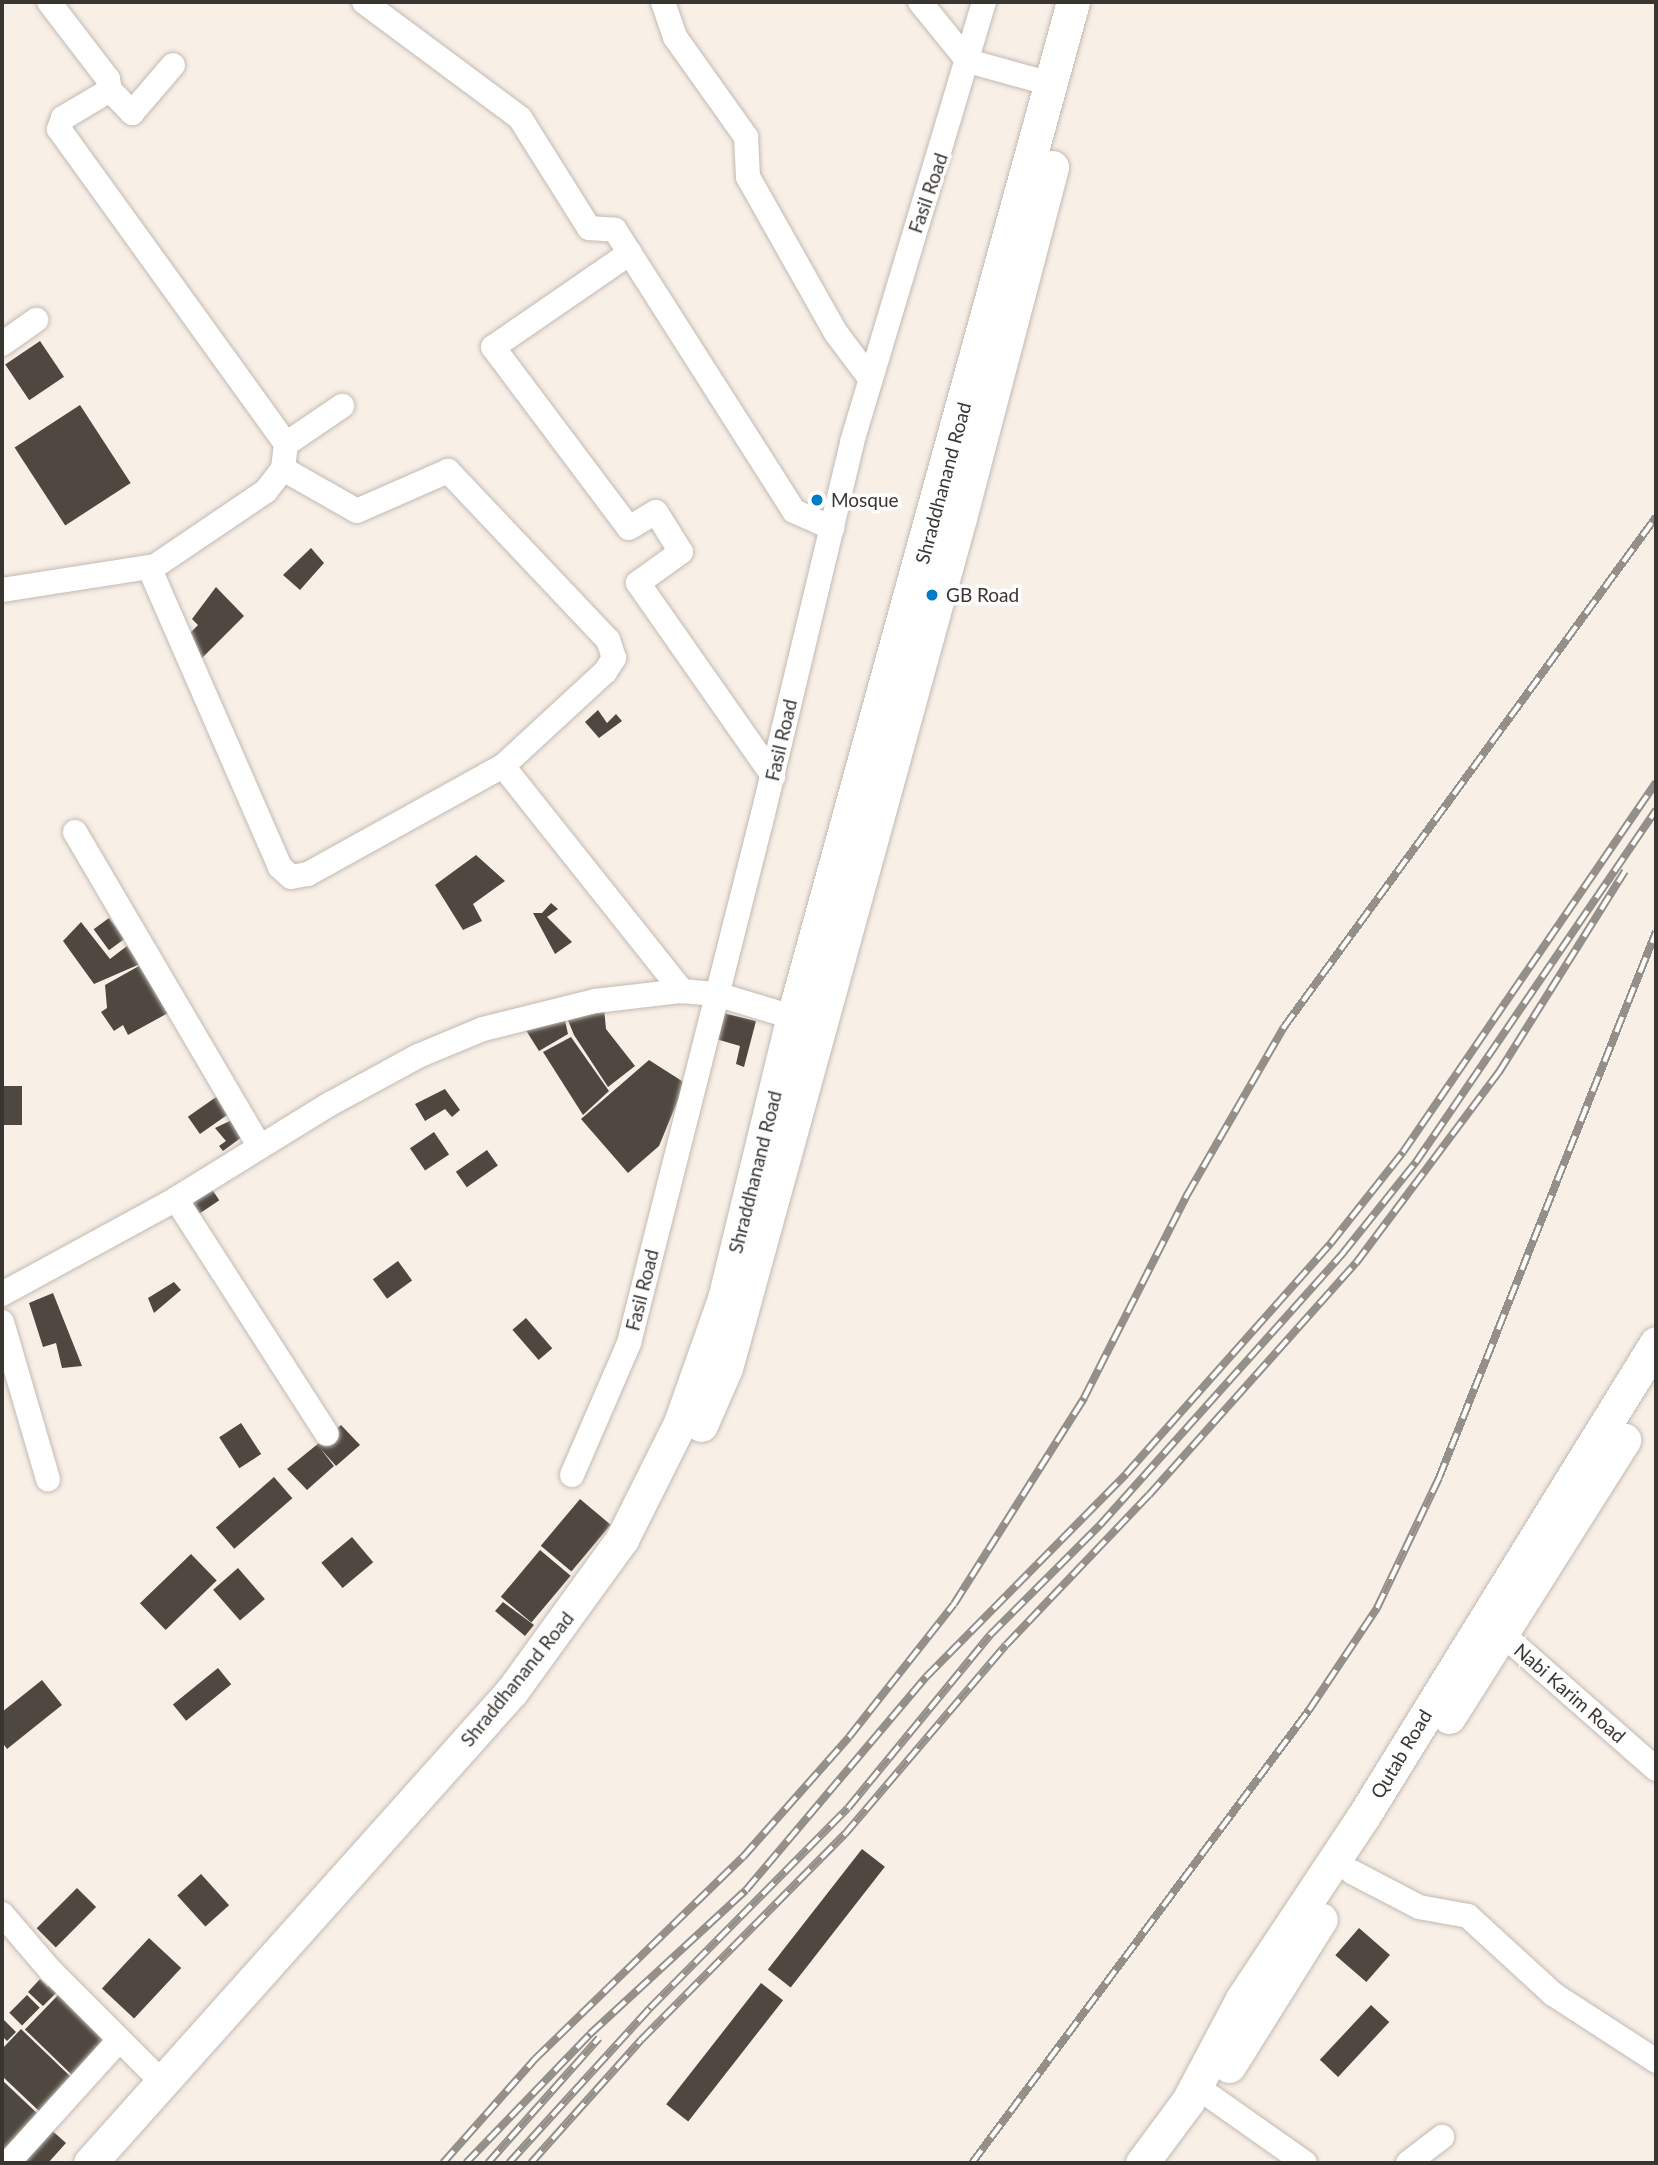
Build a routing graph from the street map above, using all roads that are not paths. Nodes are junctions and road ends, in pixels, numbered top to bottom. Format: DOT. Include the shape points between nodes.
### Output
graph roads {
  1 [pos="49,2"];
  2 [pos="364,2"];
  3 [pos="663,2"];
  4 [pos="920,2"];
  5 [pos="984,2"];
  6 [pos="1073,2"];
  7 [pos="1096,2"];
  8 [pos="968,61"];
  9 [pos="173,65"];
  10 [pos="1051,83"];
  11 [pos="110,90"];
  12 [pos="630,253"];
  13 [pos="36,320"];
  14 [pos="2,344"];
  15 [pos="869,377"];
  16 [pos="342,406"];
  17 [pos="286,444"];
  18 [pos="283,469"];
  19 [pos="832,528"];
  20 [pos="151,569"];
  21 [pos="2,590"];
  22 [pos="905,670"];
  23 [pos="503,766"];
  24 [pos="773,776"];
  25 [pos="75,832"];
  26 [pos="682,991"];
  27 [pos="716,994"];
  28 [pos="807,1022"];
  29 [pos="260,1147"];
  30 [pos="176,1199"];
  31 [pos="2,1294"];
  32 [pos="2,1322"];
  33 [pos="1656,1343"];
  34 [pos="1656,1383"];
  35 [pos="327,1434"];
  36 [pos="572,1475"];
  37 [pos="48,1479"];
  38 [pos="1492,1626"];
  39 [pos="1656,1769"];
  40 [pos="1352,1872"];
  41 [pos="2,1914"];
  42 [pos="119,2040"];
  43 [pos="1656,2062"];
  44 [pos="163,2083"];
  45 [pos="1210,2096"];
  46 [pos="1442,2137"];
  47 [pos="8,2163"];
  48 [pos="90,2163"];
  49 [pos="117,2163"];
  50 [pos="1142,2163"];
  51 [pos="1162,2163"];
  52 [pos="1305,2163"];
  53 [pos="1408,2163"];
  1 -- 11 [label="street" via="108,79"];
  2 -- 12 [label="street" via="520,118 589,229 615,230"];
  3 -- 15 [label="street" via="675,37 746,137 748,177 836,333"];
  4 -- 8 [label="street"];
  5 -- 8 [label="street, Fasil Road"];
  6 -- 10 [label="street, Shraddhanand Road"];
  7 -- 22 [label="street, Shraddhanand Road"];
  8 -- 10 [label="street"];
  8 -- 15 [label="street, Fasil Road"];
  9 -- 11 [label="street" via="132,113"];
  10 -- 22 [label="street, Shraddhanand Road"];
  11 -- 17 [label="street" via="62,118 59,129"];
  12 -- 19 [label="street" via="794,510"];
  12 -- 24 [label="street" via="493,347 629,528 656,512 681,552 638,583"];
  13 -- 14 [label="street"];
  15 -- 19 [label="street, Fasil Road"];
  16 -- 17 [label="street"];
  17 -- 18 [label="street"];
  18 -- 20 [label="street" via="266,491"];
  18 -- 23 [label="street" via="357,511 448,471 608,640 614,658 606,672"];
  19 -- 24 [label="street, Fasil Road"];
  20 -- 21 [label="street" via="144,566"];
  20 -- 23 [label="street" via="285,873 308,874"];
  22 -- 28 [label="street, Shraddhanand Road"];
  23 -- 26 [label="street"];
  24 -- 27 [label="street, Fasil Road"];
  25 -- 29 [label="street"];
  26 -- 27 [label="street"];
  26 -- 29 [label="street" via="595,1000 483,1030 418,1056"];
  27 -- 28 [label="street"];
  27 -- 36 [label="street, Fasil Road" via="629,1343"];
  28 -- 44 [label="street, Shraddhanand Road" via="724,1299 680,1423 622,1539 512,1691"];
  28 -- 49 [label="street, Shraddhanand Road" via="726,1368 649,1531 592,1619 513,1718"];
  29 -- 30 [label="street"];
  30 -- 31 [label="street"];
  30 -- 35 [label="street"];
  32 -- 37 [label="street"];
  33 -- 38 [label="street, Qutab Road"];
  34 -- 38 [label="street, Qutab Road"];
  38 -- 39 [label="street, Nabi Karim Road"];
  38 -- 40 [label="street, Qutab Road"];
  38 -- 50 [label="street, Qutab Road" via="1242,1998 1188,2101"];
  40 -- 43 [label="street" via="1419,1907 1468,1916 1553,1994"];
  40 -- 45 [label="street, Qutab Road"];
  41 -- 42 [label="street"];
  42 -- 44 [label="street"];
  42 -- 47 [label="street"];
  44 -- 48 [label="street, Shraddhanand Road"];
  45 -- 51 [label="street, Qutab Road"];
  45 -- 52 [label="street"];
  46 -- 53 [label="street"];
}
